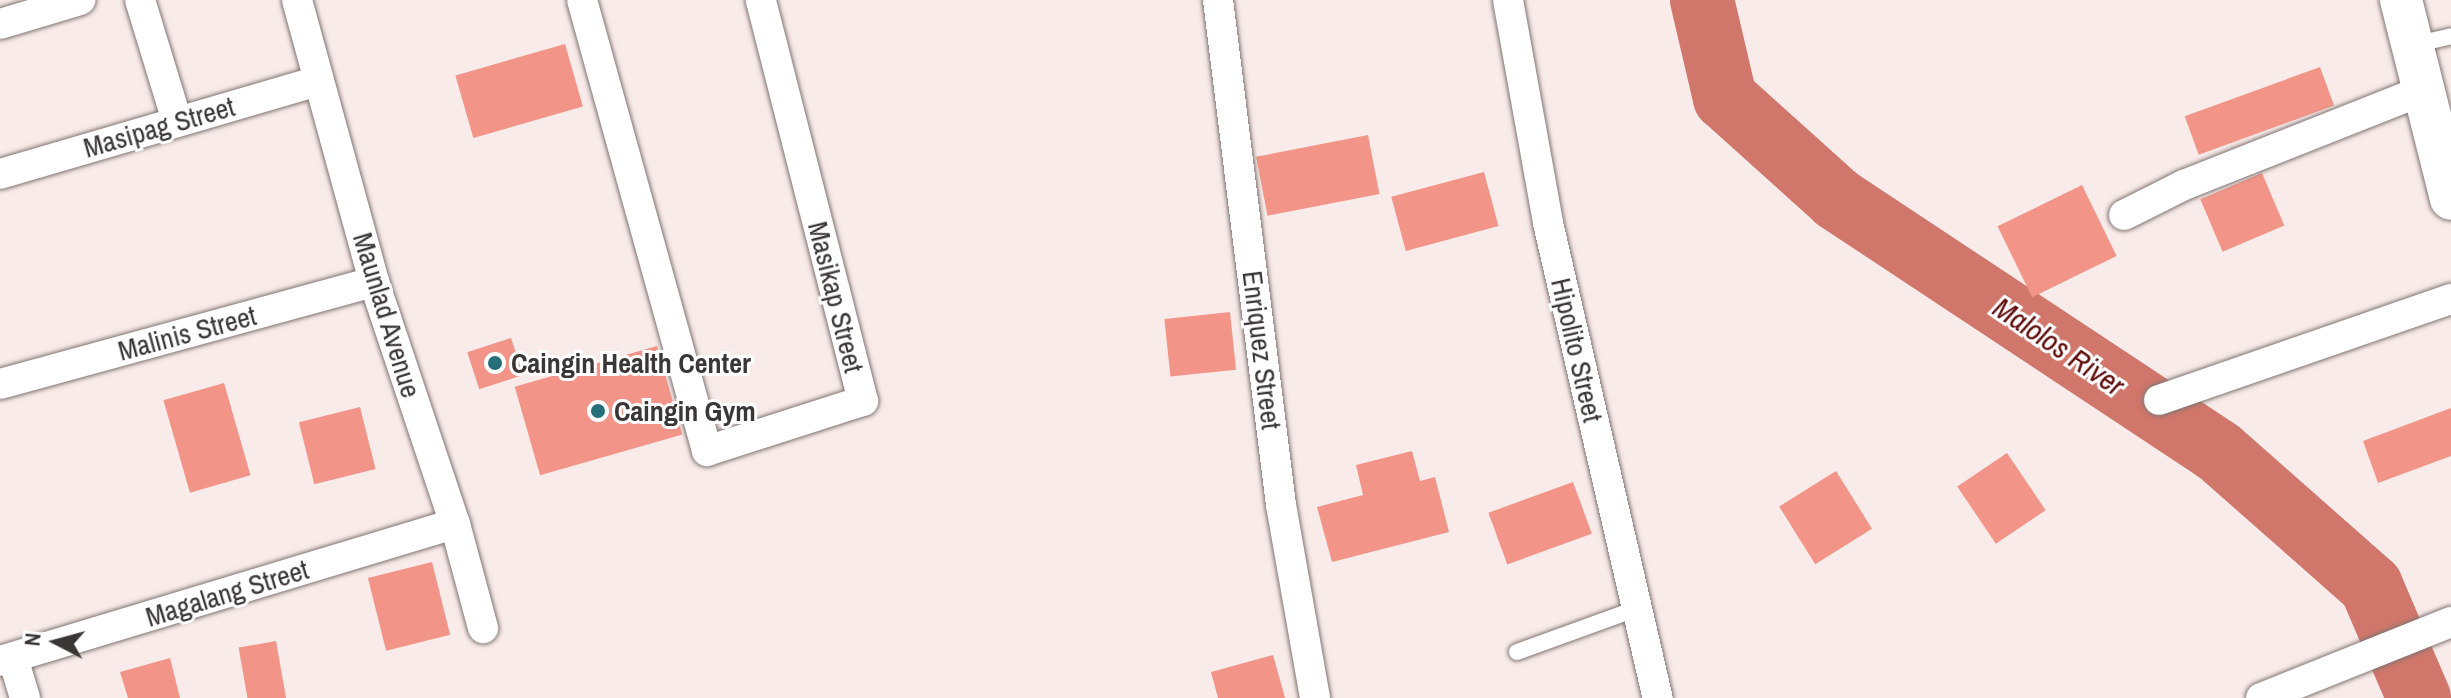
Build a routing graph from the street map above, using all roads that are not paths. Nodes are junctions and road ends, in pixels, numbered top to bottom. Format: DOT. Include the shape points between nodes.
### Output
graph roads {
  1 [pos="80,0"];
  2 [pos="140,0"];
  3 [pos="297,0"];
  4 [pos="582,0"];
  5 [pos="761,0"];
  6 [pos="1218,0"];
  7 [pos="1508,0"];
  8 [pos="2401,0"];
  9 [pos="0,24"];
  10 [pos="2431,41"];
  11 [pos="319,81"];
  12 [pos="2424,90"];
  13 [pos="177,121"];
  14 [pos="0,174"];
  15 [pos="2451,199"];
  16 [pos="2124,215"];
  17 [pos="374,282"];
  18 [pos="2451,299"];
  19 [pos="0,384"];
  20 [pos="2159,400"];
  21 [pos="455,524"];
  22 [pos="1636,609"];
  23 [pos="2451,622"];
  24 [pos="483,628"];
  25 [pos="1517,652"];
  26 [pos="7,659"];
  27 [pos="25,698"];
  28 [pos="1315,698"];
  29 [pos="1658,698"];
  30 [pos="2261,698"];
  1 -- 9 [label="street"];
  2 -- 13 [label="street"];
  3 -- 11 [label="street, Maunlad Avenue"];
  4 -- 5 [label="street, Masikap Street" via="707,451 863,401"];
  6 -- 28 [label="street, Enriquez Street" via="1281,505"];
  7 -- 22 [label="street, Hipolito Street" via="1548,223"];
  8 -- 10 [label="main road"];
  10 -- 12 [label="main road"];
  11 -- 13 [label="street, Masipag Street"];
  11 -- 17 [label="street, Maunlad Avenue"];
  12 -- 15 [label="main road"];
  12 -- 16 [label="street" via="2184,185"];
  13 -- 14 [label="street, Masipag Street"];
  17 -- 19 [label="street, Malinis Street"];
  17 -- 21 [label="street, Maunlad Avenue"];
  18 -- 20 [label="street"];
  21 -- 24 [label="street, Maunlad Avenue"];
  21 -- 26 [label="street, Magalang Street"];
  22 -- 25 [label="lane"];
  22 -- 29 [label="street, Hipolito Street"];
  23 -- 30 [label="street"];
  26 -- 27 [label="street"];
}
